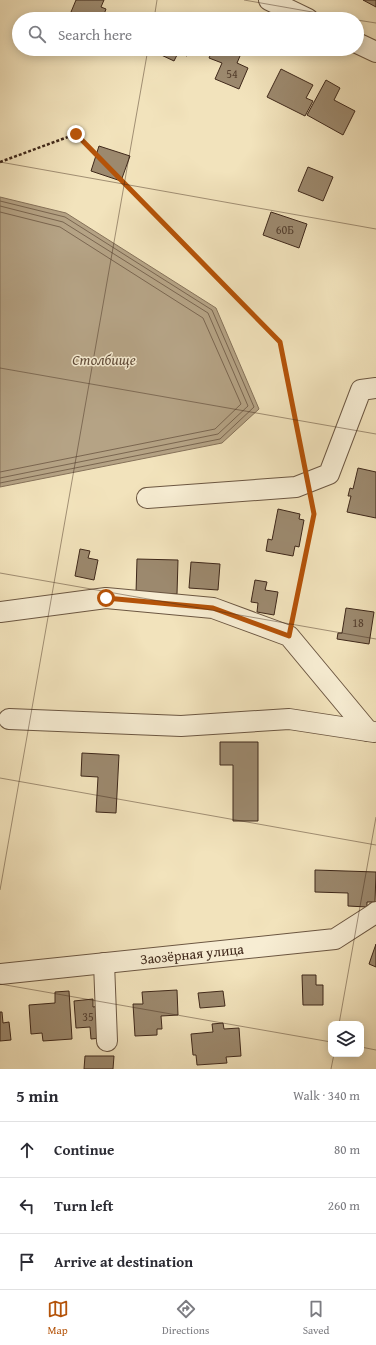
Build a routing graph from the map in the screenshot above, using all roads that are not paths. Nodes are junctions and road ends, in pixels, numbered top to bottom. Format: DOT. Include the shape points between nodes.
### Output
graph roads {
  1 [pos="269,0"];
  2 [pos="294,12"];
  3 [pos="364,46"];
  4 [pos="376,52"];
  5 [pos="376,388"];
  6 [pos="147,498"];
  7 [pos="0,612"];
  8 [pos="9,719"];
  9 [pos="372,732"];
  10 [pos="375,914"];
  11 [pos="104,963"];
  12 [pos="0,974"];
  13 [pos="107,1040"];
  1 -- 2 [label="street"];
  3 -- 4 [label="street"];
  5 -- 6 [label="street" via="361,390 329,474 296,487"];
  7 -- 9 [label="street" via="106,598 213,608 289,636"];
  8 -- 9 [label="street" via="181,726 289,719"];
  10 -- 11 [label="street, Заозёрная улица" via="335,939"];
  11 -- 12 [label="street, Заозёрная улица"];
  11 -- 13 [label="street"];
}
